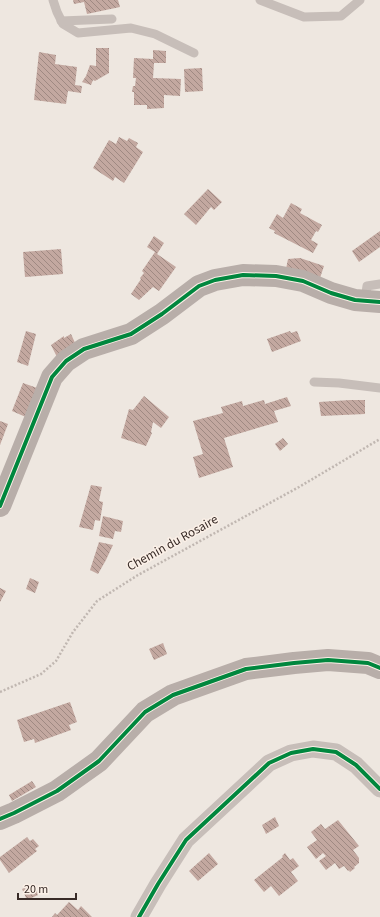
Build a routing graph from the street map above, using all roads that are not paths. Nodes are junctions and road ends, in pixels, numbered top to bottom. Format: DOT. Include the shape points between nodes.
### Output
graph roads {
  1 [pos="54,0"];
  2 [pos="260,0"];
  3 [pos="360,0"];
  4 [pos="112,19"];
  5 [pos="61,20"];
  6 [pos="194,53"];
  7 [pos="380,284"];
  8 [pos="372,301"];
  9 [pos="314,382"];
  10 [pos="380,388"];
  11 [pos="0,506"];
  12 [pos="380,668"];
  13 [pos="380,789"];
  14 [pos="0,819"];
  15 [pos="139,917"];
  1 -- 5 [label="lane"];
  2 -- 3 [label="lane" via="304,17 341,16"];
  4 -- 5 [label="lane"];
  5 -- 6 [label="lane" via="62,24 78,33 131,28 155,34"];
  7 -- 8 [label="lane" via="367,286"];
  8 -- 11 [label="street" via="355,300 303,281 243,274 199,286 131,334 84,349 66,361 52,377"];
  9 -- 10 [label="lane"];
  12 -- 14 [label="street" via="368,663 328,660 246,669 172,695 145,712 99,761 57,791"];
  13 -- 15 [label="street" via="356,765 336,752 313,749 291,753 269,763 186,840"];
}
